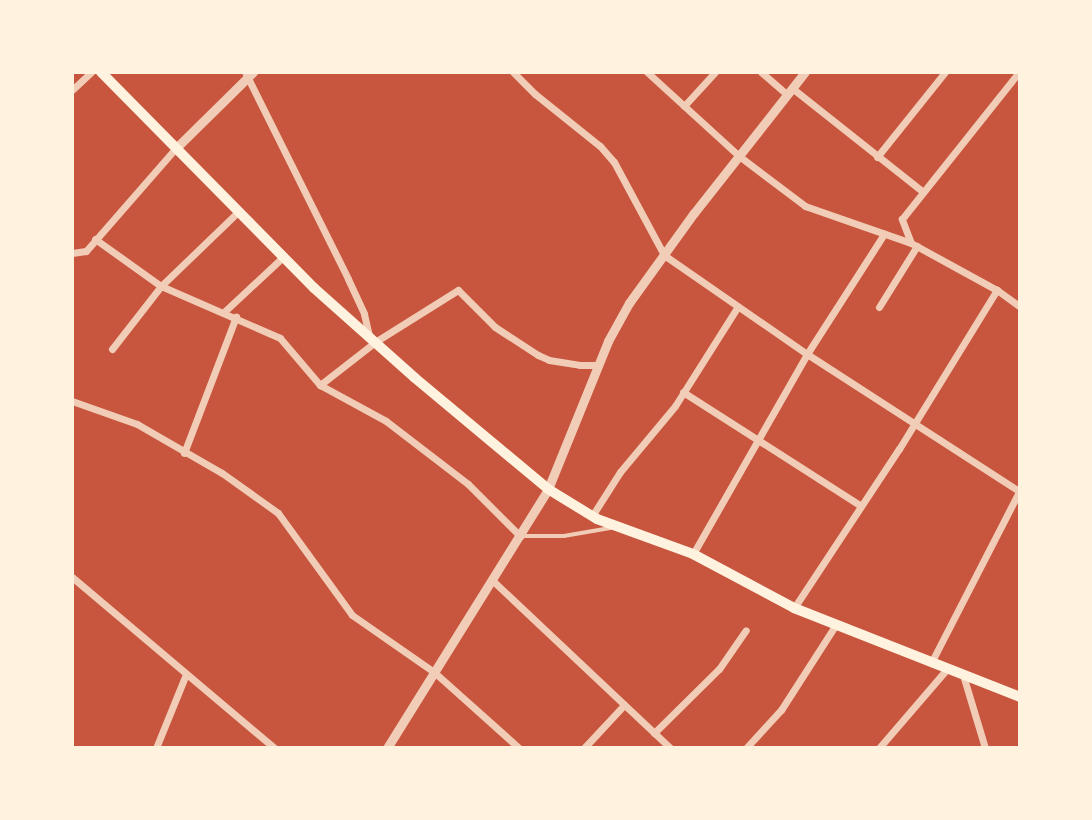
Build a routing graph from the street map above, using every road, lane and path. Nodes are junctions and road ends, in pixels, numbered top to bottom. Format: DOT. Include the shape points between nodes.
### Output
graph roads {
  1 [pos="91,72"];
  2 [pos="101,72"];
  3 [pos="647,72"];
  4 [pos="715,72"];
  5 [pos="761,72"];
  6 [pos="805,72"];
  7 [pos="945,72"];
  8 [pos="1019,72"];
  9 [pos="249,73"];
  10 [pos="518,74"];
  11 [pos="72,90"];
  12 [pos="790,91"];
  13 [pos="684,106"];
  14 [pos="175,149"];
  15 [pos="739,156"];
  16 [pos="877,158"];
  17 [pos="923,192"];
  18 [pos="238,212"];
  19 [pos="884,234"];
  20 [pos="95,239"];
  21 [pos="914,245"];
  22 [pos="72,253"];
  23 [pos="664,255"];
  24 [pos="283,257"];
  25 [pos="161,286"];
  26 [pos="998,290"];
  27 [pos="879,307"];
  28 [pos="1020,307"];
  29 [pos="737,308"];
  30 [pos="225,311"];
  31 [pos="236,317"];
  32 [pos="372,340"];
  33 [pos="112,349"];
  34 [pos="807,354"];
  35 [pos="598,365"];
  36 [pos="320,384"];
  37 [pos="683,392"];
  38 [pos="72,401"];
  39 [pos="913,424"];
  40 [pos="758,439"];
  41 [pos="184,453"];
  42 [pos="548,489"];
  43 [pos="1020,491"];
  44 [pos="861,506"];
  45 [pos="593,516"];
  46 [pos="620,527"];
  47 [pos="520,536"];
  48 [pos="692,554"];
  49 [pos="72,577"];
  50 [pos="492,580"];
  51 [pos="794,608"];
  52 [pos="835,626"];
  53 [pos="746,630"];
  54 [pos="931,663"];
  55 [pos="947,669"];
  56 [pos="434,672"];
  57 [pos="186,674"];
  58 [pos="963,675"];
  59 [pos="1020,697"];
  60 [pos="624,705"];
  61 [pos="654,733"];
  62 [pos="156,748"];
  63 [pos="274,748"];
  64 [pos="387,748"];
  65 [pos="519,748"];
  66 [pos="584,748"];
  67 [pos="670,748"];
  68 [pos="746,748"];
  69 [pos="878,748"];
  70 [pos="985,748"];
  1 -- 11 [label="street"];
  2 -- 14 [label="main road"];
  3 -- 13 [label="street"];
  4 -- 13 [label="street"];
  5 -- 12 [label="street"];
  6 -- 12 [label="street"];
  7 -- 16 [label="street"];
  8 -- 17 [label="street"];
  9 -- 14 [label="street"];
  9 -- 32 [label="street" via="364,314"];
  10 -- 23 [label="street" via="614,162"];
  12 -- 15 [label="street"];
  12 -- 16 [label="street"];
  13 -- 15 [label="street"];
  14 -- 18 [label="main road"];
  14 -- 20 [label="street"];
  15 -- 19 [label="street" via="805,206"];
  15 -- 23 [label="street"];
  16 -- 17 [label="street"];
  17 -- 21 [label="street" via="902,219"];
  18 -- 24 [label="main road"];
  18 -- 25 [label="street"];
  19 -- 21 [label="street"];
  19 -- 34 [label="street"];
  20 -- 22 [label="street" via="86,251"];
  20 -- 25 [label="street"];
  21 -- 26 [label="street"];
  21 -- 27 [label="street"];
  23 -- 29 [label="street"];
  23 -- 35 [label="street" via="629,303"];
  24 -- 30 [label="street"];
  24 -- 32 [label="main road"];
  25 -- 30 [label="street"];
  25 -- 33 [label="street"];
  26 -- 28 [label="street"];
  26 -- 39 [label="street"];
  29 -- 34 [label="street"];
  29 -- 37 [label="street"];
  30 -- 31 [label="street"];
  31 -- 36 [label="street" via="280,338"];
  31 -- 41 [label="street"];
  32 -- 35 [label="street" via="458,290 495,327 538,355"];
  32 -- 36 [label="street"];
  32 -- 42 [label="main road"];
  34 -- 39 [label="street"];
  34 -- 40 [label="street"];
  35 -- 42 [label="street"];
  36 -- 47 [label="street" via="386,421 468,484"];
  37 -- 40 [label="street"];
  37 -- 45 [label="street" via="620,472"];
  38 -- 41 [label="street" via="137,424"];
  39 -- 43 [label="street"];
  39 -- 44 [label="street"];
  40 -- 44 [label="street"];
  40 -- 48 [label="street"];
  41 -- 56 [label="street" via="222,473 278,513 352,615"];
  42 -- 45 [label="main road"];
  42 -- 47 [label="street"];
  43 -- 54 [label="street"];
  44 -- 51 [label="street"];
  45 -- 46 [label="main road"];
  46 -- 47 [label="lane" via="564,536"];
  46 -- 48 [label="main road"];
  47 -- 50 [label="street"];
  48 -- 51 [label="main road"];
  49 -- 57 [label="street"];
  50 -- 56 [label="street"];
  50 -- 60 [label="street"];
  51 -- 52 [label="main road"];
  52 -- 54 [label="main road"];
  52 -- 68 [label="street" via="781,710"];
  53 -- 61 [label="street" via="719,669"];
  54 -- 55 [label="main road"];
  55 -- 58 [label="main road"];
  55 -- 69 [label="street"];
  56 -- 64 [label="street"];
  56 -- 65 [label="street"];
  57 -- 62 [label="street"];
  57 -- 63 [label="street"];
  58 -- 59 [label="main road"];
  58 -- 70 [label="street"];
  60 -- 61 [label="street"];
  60 -- 66 [label="street"];
  61 -- 67 [label="street"];
}
